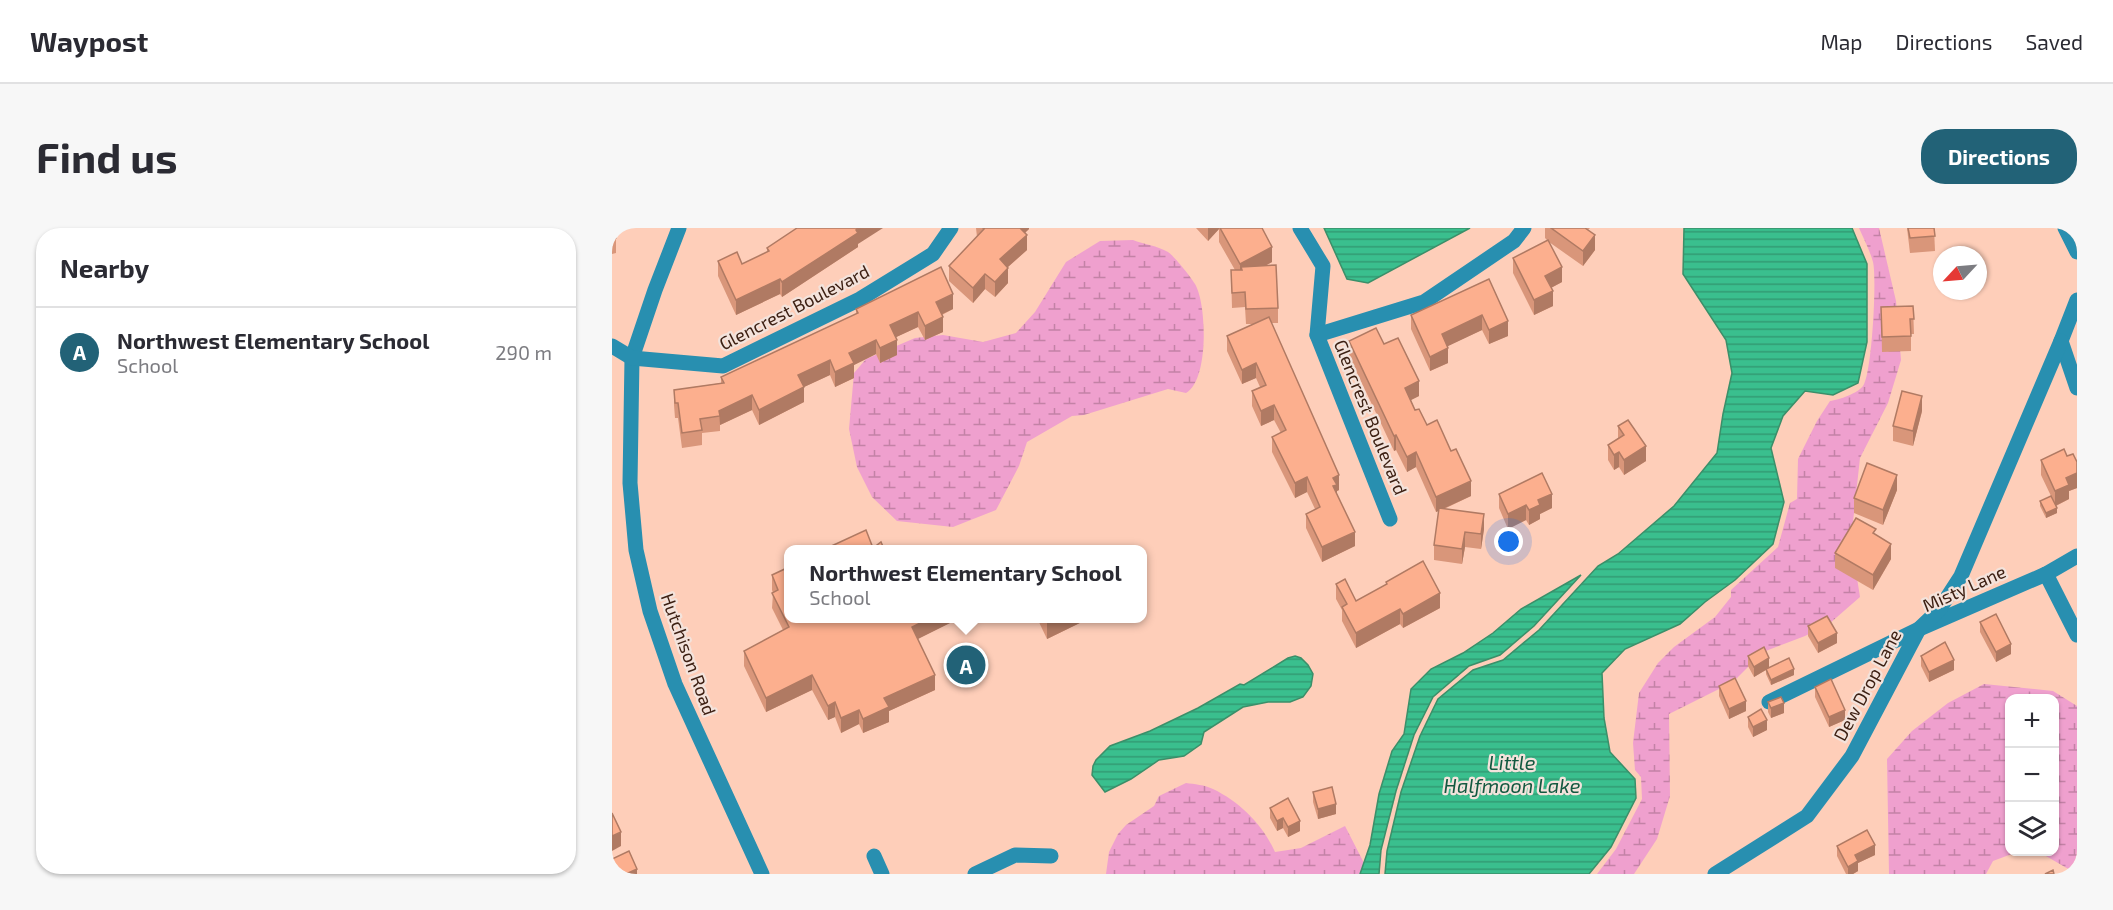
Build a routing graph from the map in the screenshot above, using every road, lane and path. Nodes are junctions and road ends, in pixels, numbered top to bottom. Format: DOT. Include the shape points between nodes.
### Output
graph roads {
  1 [pos="680,228"];
  2 [pos="951,228"];
  3 [pos="1300,228"];
  4 [pos="1524,228"];
  5 [pos="2065,228"];
  6 [pos="2077,252"];
  7 [pos="2077,300"];
  8 [pos="1317,334"];
  9 [pos="2061,341"];
  10 [pos="612,346"];
  11 [pos="632,358"];
  12 [pos="2077,388"];
  13 [pos="1390,519"];
  14 [pos="2077,556"];
  15 [pos="2046,574"];
  16 [pos="1919,629"];
  17 [pos="2077,635"];
  18 [pos="1770,702"];
  19 [pos="874,856"];
  20 [pos="1052,856"];
  21 [pos="762,874"];
  22 [pos="882,874"];
  23 [pos="975,874"];
  24 [pos="1715,874"];
  1 -- 11 [label="street, Hutchison Road"];
  2 -- 11 [label="street, Glencrest Boulevard" via="933,254 860,299 723,366"];
  3 -- 8 [label="street, Glencrest Boulevard" via="1323,266"];
  4 -- 8 [label="street" via="1515,241 1424,302"];
  5 -- 6 [label="street"];
  7 -- 9 [label="street, Dew Drop Lane"];
  8 -- 13 [label="street, Glencrest Boulevard"];
  9 -- 12 [label="street"];
  9 -- 16 [label="street, Dew Drop Lane" via="1961,576 1939,610"];
  10 -- 11 [label="street"];
  11 -- 21 [label="street, Hutchison Road" via="630,483 636,550 650,611 675,684"];
  14 -- 15 [label="street, Misty Lane"];
  15 -- 16 [label="street, Misty Lane"];
  15 -- 17 [label="street"];
  16 -- 18 [label="street, Misty Lane"];
  16 -- 24 [label="street, Dew Drop Lane" via="1852,756 1807,816"];
  19 -- 22 [label="street"];
  20 -- 23 [label="street" via="1015,855"];
}
